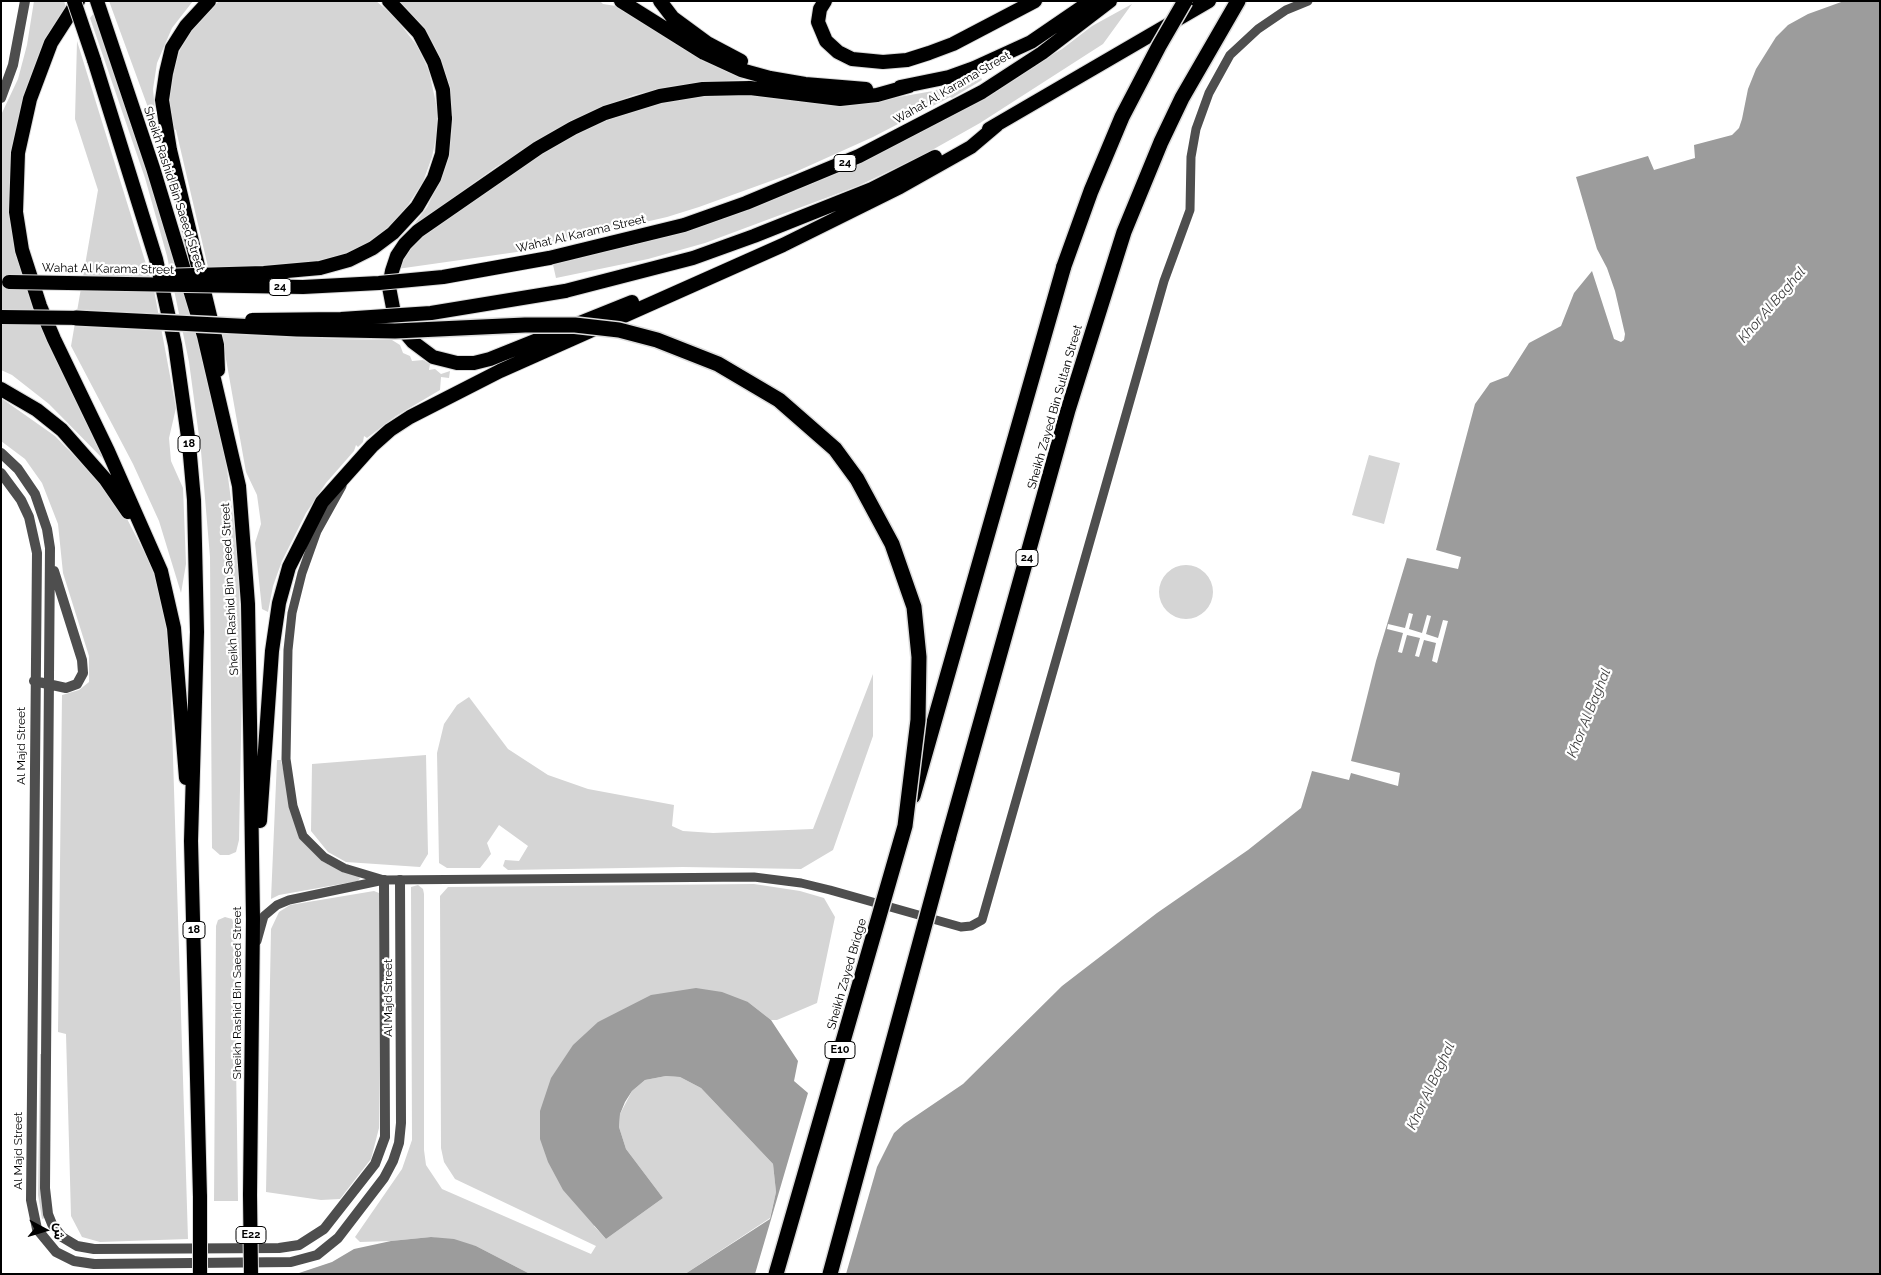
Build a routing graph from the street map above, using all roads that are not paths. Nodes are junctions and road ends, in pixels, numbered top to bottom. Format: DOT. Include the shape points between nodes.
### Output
graph roads {
  1 [pos="25,1"];
  2 [pos="74,1"];
  3 [pos="78,1"];
  4 [pos="96,1"];
  5 [pos="208,1"];
  6 [pos="389,1"];
  7 [pos="622,1"];
  8 [pos="660,1"];
  9 [pos="825,1"];
  10 [pos="1035,1"];
  11 [pos="1091,1"];
  12 [pos="1110,1"];
  13 [pos="1185,1"];
  14 [pos="1209,1"];
  15 [pos="1238,1"];
  16 [pos="1308,1"];
  17 [pos="805,84"];
  18 [pos="909,86"];
  19 [pos="1,98"];
  20 [pos="997,125"];
  21 [pos="5,282"];
  22 [pos="680,290"];
  23 [pos="1,317"];
  24 [pos="76,318"];
  25 [pos="216,386"];
  26 [pos="1,389"];
  27 [pos="1,453"];
  28 [pos="353,467"];
  29 [pos="1,473"];
  30 [pos="148,542"];
  31 [pos="51,562"];
  32 [pos="34,681"];
  33 [pos="50,686"];
  34 [pos="905,826"];
  35 [pos="191,841"];
  36 [pos="384,880"];
  37 [pos="400,880"];
  38 [pos="253,919"];
  39 [pos="252,963"];
  40 [pos="200,1274"];
  41 [pos="251,1274"];
  42 [pos="776,1274"];
  43 [pos="830,1274"];
  1 -- 19 [label="street" via="15,56"];
  2 -- 35 [label="highway, 18, bridge" via="156,259 175,345 189,444 194,500 197,632"];
  3 -- 30 [label="highway" via="52,43 30,99 18,153 16,212 22,250 40,306"];
  4 -- 25 [label="highway, Sheikh Rashid Bin Saeed Street" via="190,289"];
  5 -- 25 [label="highway" via="172,48 162,100 170,150 217,345"];
  6 -- 21 [label="highway, bridge" via="419,33 434,62 442,90 445,119 442,154 434,178 417,207 393,233 373,248 349,260 320,268 264,273"];
  7 -- 17 [label="highway" via="722,61 757,75"];
  8 -- 17 [label="highway" via="673,18 707,43 745,63"];
  9 -- 10 [label="highway" via="818,22 826,41 852,59 883,62 907,60 953,44"];
  11 -- 18 [label="highway" via="1031,42 948,77"];
  12 -- 21 [label="highway, Wahat Al Karama Street / 24, bridge" via="1042,53 982,92 859,156 746,203 684,224 550,258 443,277 303,288"];
  13 -- 34 [label="highway, bridge" via="1122,117 1064,266"];
  14 -- 20 [label="highway"];
  15 -- 43 [label="highway, Sheikh Zayed Bin Sultan Street / 24, bridge" via="1182,98 1124,232 1068,410"];
  16 -- 37 [label="street" via="1286,10 1258,29 1230,56 1209,93 1196,129 1191,157 1190,210 1164,281 982,920 961,927 830,890 754,877"];
  17 -- 18 [label="highway" via="854,89"];
  18 -- 22 [label="highway" via="878,95 840,98 750,88 703,88 660,96 605,113 538,148 418,231 397,256 389,287 394,313 413,342 440,360 465,364 500,355 650,295"];
  20 -- 22 [label="highway" via="971,147 900,187 783,245"];
  20 -- 24 [label="highway, bridge" via="872,189 754,236 693,258 565,291 458,309 341,320"];
  22 -- 28 [label="highway" via="500,371 417,413 390,430"];
  23 -- 24 [label="highway, bridge"];
  24 -- 34 [label="highway, bridge" via="297,330 395,331 575,325 619,330 657,340 718,364 779,400 835,449 857,479 892,544 914,607 919,657 918,720"];
  25 -- 38 [label="highway, Sheikh Rashid Bin Saeed Street" via="239,486 248,604"];
  26 -- 30 [label="highway" via="37,410 62,430 106,480"];
  27 -- 31 [label="street, Al Majd Street" via="18,469 34,494 48,529"];
  28 -- 36 [label="street" via="318,531 302,573 292,613 286,759 303,836 324,857 344,868"];
  28 -- 38 [label="highway" via="322,502 307,527 289,567 279,603 272,651"];
  29 -- 32 [label="street, Al Majd Street" via="22,500 37,553"];
  30 -- 35 [label="highway" via="161,571 174,628"];
  31 -- 33 [label="street, Al Majd Street"];
  31 -- 33 [label="street" via="83,666 80,679 71,687"];
  32 -- 33 [label="street"];
  32 -- 37 [label="street, Al Majd Street" via="31,1210 44,1241 64,1257 94,1264 291,1262 317,1255 338,1238 384,1178 399,1142"];
  33 -- 36 [label="street, Al Majd Street" via="45,1188 52,1224 71,1244 94,1249 279,1248 308,1241 324,1229 375,1164 385,1137"];
  34 -- 42 [label="highway, Sheikh Zayed Bridge / E10, bridge"];
  35 -- 40 [label="highway, 18, bridge"];
  36 -- 37 [label="street"];
  36 -- 39 [label="street" via="277,905 264,916"];
  38 -- 39 [label="highway, Sheikh Rashid Bin Saeed Street"];
  39 -- 41 [label="highway, Sheikh Rashid Bin Saeed Street / E22, bridge"];
}
